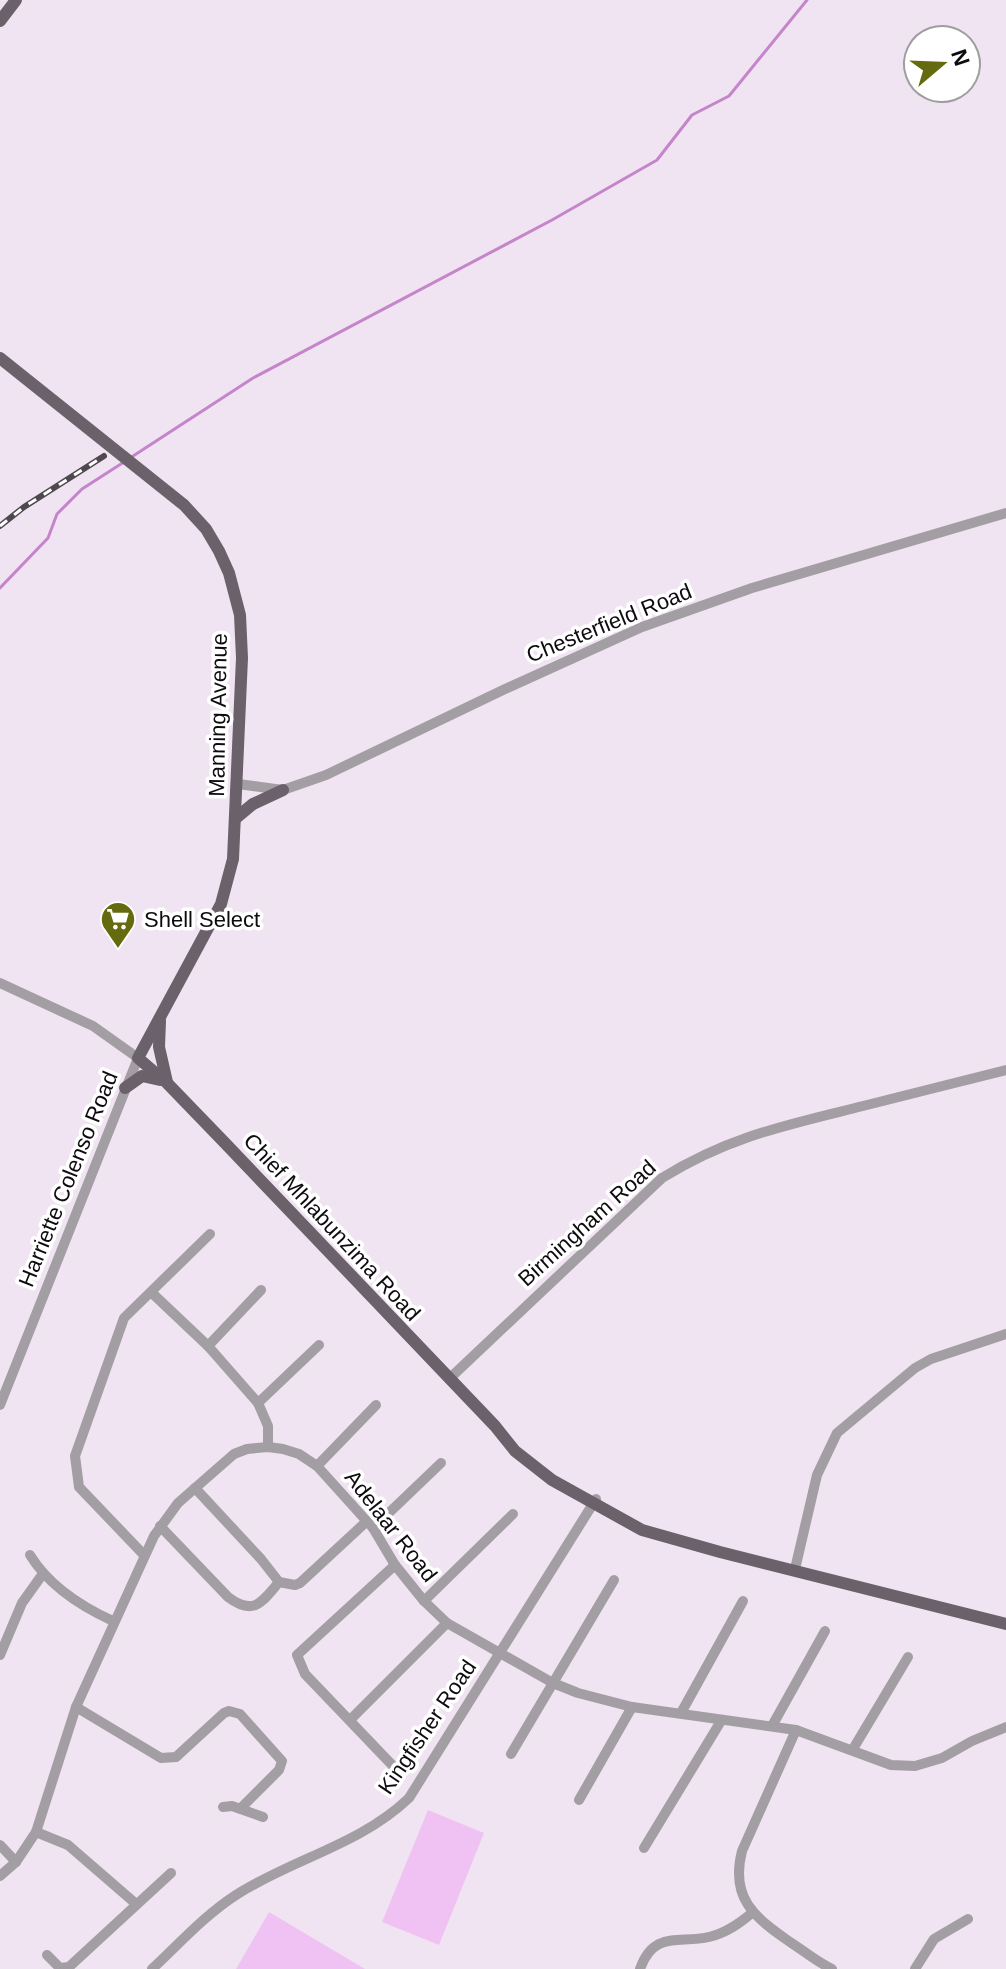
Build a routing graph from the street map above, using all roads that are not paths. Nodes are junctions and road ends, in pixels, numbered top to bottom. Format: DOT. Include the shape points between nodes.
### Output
graph roads {
  1 [pos="16,0"];
  2 [pos="0,21"];
  3 [pos="0,358"];
  4 [pos="1006,513"];
  5 [pos="238,784"];
  6 [pos="283,790"];
  7 [pos="236,818"];
  8 [pos="0,983"];
  9 [pos="162,1010"];
  10 [pos="138,1058"];
  11 [pos="1006,1070"];
  12 [pos="167,1083"];
  13 [pos="125,1088"];
  14 [pos="210,1234"];
  15 [pos="261,1290"];
  16 [pos="152,1293"];
  17 [pos="1006,1334"];
  18 [pos="319,1345"];
  19 [pos="208,1346"];
  20 [pos="449,1379"];
  21 [pos="258,1403"];
  22 [pos="0,1405"];
  23 [pos="376,1405"];
  24 [pos="268,1447"];
  25 [pos="441,1463"];
  26 [pos="317,1466"];
  27 [pos="195,1488"];
  28 [pos="595,1502"];
  29 [pos="513,1514"];
  30 [pos="370,1525"];
  31 [pos="160,1526"];
  32 [pos="30,1555"];
  33 [pos="144,1555"];
  34 [pos="395,1565"];
  35 [pos="795,1569"];
  36 [pos="42,1575"];
  37 [pos="614,1580"];
  38 [pos="279,1582"];
  39 [pos="424,1601"];
  40 [pos="743,1601"];
  41 [pos="113,1621"];
  42 [pos="447,1623"];
  43 [pos="1006,1624"];
  44 [pos="825,1631"];
  45 [pos="500,1652"];
  46 [pos="0,1655"];
  47 [pos="908,1657"];
  48 [pos="553,1683"];
  49 [pos="76,1707"];
  50 [pos="632,1707"];
  51 [pos="681,1713"];
  52 [pos="350,1720"];
  53 [pos="721,1721"];
  54 [pos="772,1726"];
  55 [pos="1006,1727"];
  56 [pos="796,1730"];
  57 [pos="853,1749"];
  58 [pos="511,1754"];
  59 [pos="394,1767"];
  60 [pos="579,1800"];
  61 [pos="223,1807"];
  62 [pos="241,1808"];
  63 [pos="263,1817"];
  64 [pos="36,1832"];
  65 [pos="0,1845"];
  66 [pos="644,1848"];
  67 [pos="16,1862"];
  68 [pos="171,1873"];
  69 [pos="0,1876"];
  70 [pos="135,1903"];
  71 [pos="753,1912"];
  72 [pos="968,1919"];
  73 [pos="47,1955"];
  74 [pos="825,1967"];
  75 [pos="152,1969"];
  76 [pos="640,1969"];
  77 [pos="915,1969"];
  1 -- 2 [label="main road"];
  3 -- 5 [label="main road, Manning Avenue" via="184,505 206,529 229,573 240,615"];
  4 -- 6 [label="street, Chesterfield Road" via="752,588 642,627 326,775"];
  5 -- 6 [label="street, Chesterfield Road"];
  5 -- 7 [label="main road, Manning Avenue"];
  6 -- 7 [label="main road"];
  7 -- 9 [label="main road, Manning Avenue" via="233,859 221,904"];
  8 -- 10 [label="street" via="93,1026"];
  9 -- 10 [label="main road, Manning Avenue"];
  9 -- 12 [label="main road" via="159,1047"];
  10 -- 12 [label="main road, Chief Mhlabunzima Road"];
  10 -- 13 [label="street, Harriette Colenso Road"];
  11 -- 20 [label="street, Birmingham Road" via="772,1128 689,1162 662,1178"];
  12 -- 13 [label="main road" via="142,1076"];
  12 -- 20 [label="main road, Chief Mhlabunzima Road"];
  13 -- 22 [label="street, Harriette Colenso Road"];
  14 -- 16 [label="street"];
  15 -- 19 [label="street"];
  16 -- 19 [label="street"];
  16 -- 33 [label="street" via="120,1325 75,1456 79,1487"];
  17 -- 35 [label="street" via="915,1368 837,1433 817,1475"];
  18 -- 21 [label="street"];
  19 -- 21 [label="street"];
  20 -- 28 [label="main road, Chief Mhlabunzima Road" via="495,1426"];
  21 -- 24 [label="street" via="268,1426"];
  23 -- 26 [label="street"];
  24 -- 26 [label="street, Adelaar Road" via="299,1454"];
  24 -- 27 [label="street" via="234,1454"];
  25 -- 30 [label="street"];
  26 -- 30 [label="street, Adelaar Road"];
  27 -- 31 [label="street"];
  27 -- 38 [label="street"];
  28 -- 35 [label="main road, Chief Mhlabunzima Road" via="677,1539"];
  28 -- 45 [label="street, Kingfisher Road"];
  29 -- 39 [label="street"];
  30 -- 34 [label="street, Adelaar Road"];
  30 -- 38 [label="street" via="298,1585"];
  31 -- 33 [label="street"];
  31 -- 38 [label="street" via="241,1606 259,1605"];
  32 -- 36 [label="street"];
  33 -- 41 [label="street"];
  34 -- 39 [label="street, Adelaar Road"];
  34 -- 52 [label="street" via="297,1655 305,1674"];
  35 -- 43 [label="main road, Chief Mhlabunzima Road"];
  36 -- 41 [label="street" via="87,1609"];
  36 -- 46 [label="street" via="22,1603"];
  37 -- 48 [label="street"];
  39 -- 42 [label="street, Adelaar Road"];
  40 -- 51 [label="street"];
  41 -- 49 [label="street"];
  42 -- 45 [label="street, Adelaar Road"];
  42 -- 52 [label="street"];
  44 -- 54 [label="street"];
  45 -- 48 [label="street, Adelaar Road"];
  45 -- 75 [label="street, Kingfisher Road" via="409,1798 393,1813 238,1894"];
  47 -- 57 [label="street"];
  48 -- 50 [label="street, Adelaar Road"];
  48 -- 58 [label="street"];
  49 -- 62 [label="street" via="169,1759 224,1713 240,1714 282,1761"];
  49 -- 64 [label="street"];
  50 -- 51 [label="street, Adelaar Road"];
  50 -- 60 [label="street"];
  51 -- 53 [label="street, Adelaar Road"];
  52 -- 59 [label="street"];
  53 -- 54 [label="street, Adelaar Road"];
  53 -- 66 [label="street"];
  54 -- 56 [label="street, Adelaar Road"];
  55 -- 57 [label="street, Adelaar Road" via="915,1766 891,1765"];
  56 -- 57 [label="street, Adelaar Road"];
  56 -- 71 [label="street" via="738,1867 745,1902"];
  61 -- 62 [label="street"];
  62 -- 63 [label="street"];
  64 -- 67 [label="street"];
  64 -- 70 [label="street" via="68,1845"];
  65 -- 67 [label="street"];
  67 -- 69 [label="street"];
  68 -- 70 [label="street"];
  70 -- 73 [label="street" via="69,1967 60,1968"];
  71 -- 74 [label="street"];
  71 -- 76 [label="street" via="739,1925 709,1937 661,1943"];
  72 -- 77 [label="street" via="934,1939"];
}
